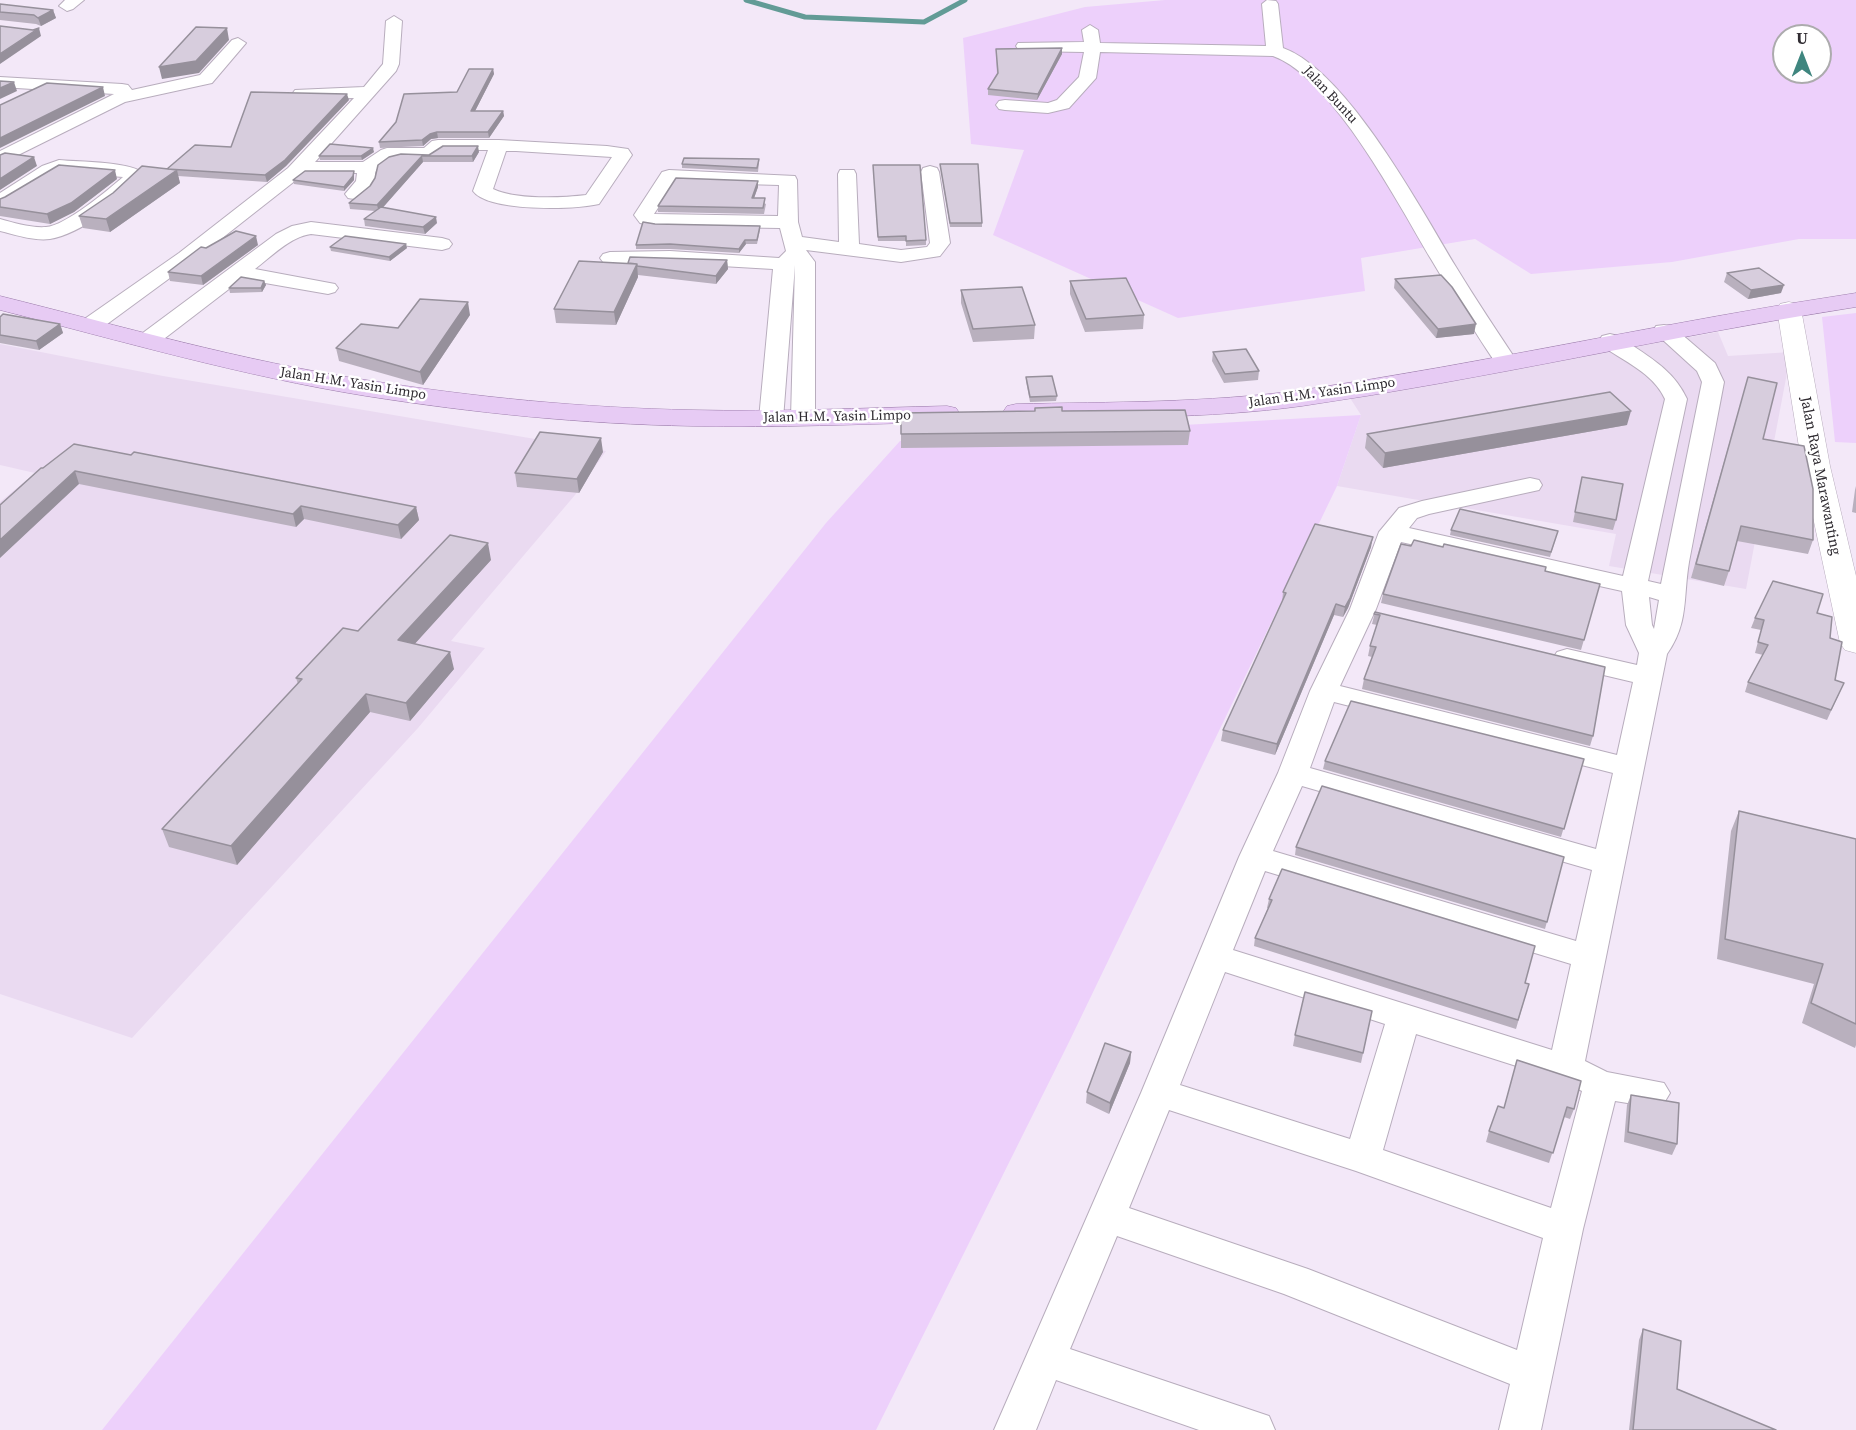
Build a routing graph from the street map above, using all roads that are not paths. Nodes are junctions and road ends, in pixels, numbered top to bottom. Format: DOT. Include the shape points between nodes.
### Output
graph roads {
  1 [pos="1270,4"];
  2 [pos="394,21"];
  3 [pos="1090,28"];
  4 [pos="238,43"];
  5 [pos="1024,46"];
  6 [pos="1093,47"];
  7 [pos="1275,51"];
  8 [pos="0,82"];
  9 [pos="47,84"];
  10 [pos="369,92"];
  11 [pos="301,94"];
  12 [pos="19,98"];
  13 [pos="119,98"];
  14 [pos="1005,105"];
  15 [pos="499,145"];
  16 [pos="0,158"];
  17 [pos="300,167"];
  18 [pos="367,168"];
  19 [pos="930,172"];
  20 [pos="848,174"];
  21 [pos="0,176"];
  22 [pos="30,182"];
  23 [pos="355,194"];
  24 [pos="0,201"];
  25 [pos="788,222"];
  26 [pos="0,225"];
  27 [pos="442,244"];
  28 [pos="849,249"];
  29 [pos="792,253"];
  30 [pos="610,258"];
  31 [pos="238,272"];
  32 [pos="328,288"];
  33 [pos="1856,300"];
  34 [pos="0,303"];
  35 [pos="1789,309"];
  36 [pos="91,325"];
  37 [pos="1664,331"];
  38 [pos="148,340"];
  39 [pos="1610,341"];
  40 [pos="1507,363"];
  41 [pos="1702,363"];
  42 [pos="1654,372"];
  43 [pos="803,418"];
  44 [pos="771,419"];
  45 [pos="1530,484"];
  46 [pos="1392,531"];
  47 [pos="1640,558"];
  48 [pos="1676,566"];
  49 [pos="1634,585"];
  50 [pos="1673,595"];
  51 [pos="1856,643"];
  52 [pos="1546,653"];
  53 [pos="1651,665"];
  54 [pos="1324,691"];
  55 [pos="1628,767"];
  56 [pos="1293,773"];
  57 [pos="1255,857"];
  58 [pos="1610,864"];
  59 [pos="1215,957"];
  60 [pos="1589,957"];
  61 [pos="1404,1016"];
  62 [pos="1566,1068"];
  63 [pos="1601,1085"];
  64 [pos="1159,1093"];
  65 [pos="1652,1093"];
  66 [pos="1362,1158"];
  67 [pos="1105,1216"];
  68 [pos="1564,1229"];
  69 [pos="1044,1358"];
  70 [pos="1532,1374"];
  71 [pos="1015,1430"];
  72 [pos="1254,1430"];
  73 [pos="1520,1430"];
  1 -- 7 [label="street"];
  2 -- 10 [label="street" via="391,64"];
  3 -- 6 [label="street"];
  4 -- 13 [label="street" via="206,79"];
  5 -- 6 [label="street, Jalan Buntu"];
  6 -- 7 [label="street, Jalan Buntu"];
  6 -- 14 [label="street" via="1087,78 1064,104 1048,108"];
  7 -- 40 [label="street, Jalan Buntu" via="1300,63 1356,123"];
  8 -- 9 [label="street"];
  9 -- 12 [label="street"];
  9 -- 13 [label="street" via="125,90"];
  10 -- 11 [label="street"];
  10 -- 17 [label="street"];
  13 -- 16 [label="street"];
  15 -- 15 [label="street" via="483,191 517,201 592,200 623,155"];
  15 -- 18 [label="street" via="438,145 429,154 387,154"];
  17 -- 18 [label="street"];
  17 -- 36 [label="street"];
  18 -- 23 [label="street" via="365,182"];
  19 -- 28 [label="street" via="939,247 925,255 901,256"];
  20 -- 28 [label="street"];
  21 -- 22 [label="street"];
  22 -- 24 [label="street"];
  22 -- 26 [label="street" via="59,166 136,175 60,231 44,233"];
  25 -- 25 [label="street" via="655,220 644,215 669,176 788,180"];
  25 -- 29 [label="street"];
  27 -- 31 [label="street" via="308,228 283,238"];
  28 -- 29 [label="street"];
  29 -- 30 [label="street"];
  29 -- 43 [label="street" via="805,262"];
  29 -- 44 [label="street"];
  31 -- 32 [label="street"];
  31 -- 38 [label="street"];
  33 -- 35 [label="main road, Jalan H.M. Yasin Limpo"];
  34 -- 36 [label="main road, Jalan H.M. Yasin Limpo"];
  35 -- 37 [label="main road, Jalan H.M. Yasin Limpo"];
  35 -- 51 [label="street, Jalan Raya Marawanting" via="1816,466"];
  36 -- 38 [label="main road, Jalan H.M. Yasin Limpo"];
  37 -- 39 [label="main road, Jalan H.M. Yasin Limpo"];
  37 -- 41 [label="street"];
  38 -- 44 [label="main road, Jalan H.M. Yasin Limpo" via="318,380 473,402 629,416"];
  39 -- 40 [label="main road, Jalan H.M. Yasin Limpo"];
  39 -- 42 [label="street"];
  40 -- 43 [label="main road, Jalan H.M. Yasin Limpo" via="1257,404"];
  41 -- 42 [label="street"];
  41 -- 48 [label="street" via="1713,382"];
  42 -- 47 [label="street" via="1667,383 1676,399"];
  43 -- 44 [label="main road, Jalan H.M. Yasin Limpo"];
  45 -- 46 [label="street" via="1422,508 1408,513"];
  46 -- 49 [label="street"];
  46 -- 54 [label="street" via="1375,612"];
  47 -- 48 [label="street"];
  47 -- 49 [label="street"];
  48 -- 50 [label="street"];
  49 -- 50 [label="street"];
  49 -- 53 [label="street" via="1639,625"];
  50 -- 53 [label="street" via="1668,630"];
  52 -- 53 [label="street"];
  53 -- 55 [label="street"];
  54 -- 55 [label="street"];
  54 -- 56 [label="street"];
  55 -- 58 [label="street"];
  56 -- 57 [label="street"];
  56 -- 58 [label="street"];
  57 -- 59 [label="street"];
  57 -- 60 [label="street"];
  58 -- 60 [label="street"];
  59 -- 61 [label="street"];
  59 -- 64 [label="street"];
  60 -- 62 [label="street"];
  61 -- 62 [label="street"];
  61 -- 66 [label="street"];
  62 -- 63 [label="street"];
  63 -- 65 [label="street"];
  63 -- 68 [label="street"];
  64 -- 66 [label="street"];
  64 -- 67 [label="street"];
  66 -- 68 [label="street"];
  67 -- 69 [label="street"];
  67 -- 70 [label="street" via="1294,1281"];
  68 -- 70 [label="street"];
  69 -- 71 [label="street"];
  69 -- 72 [label="street"];
  70 -- 73 [label="street"];
}
